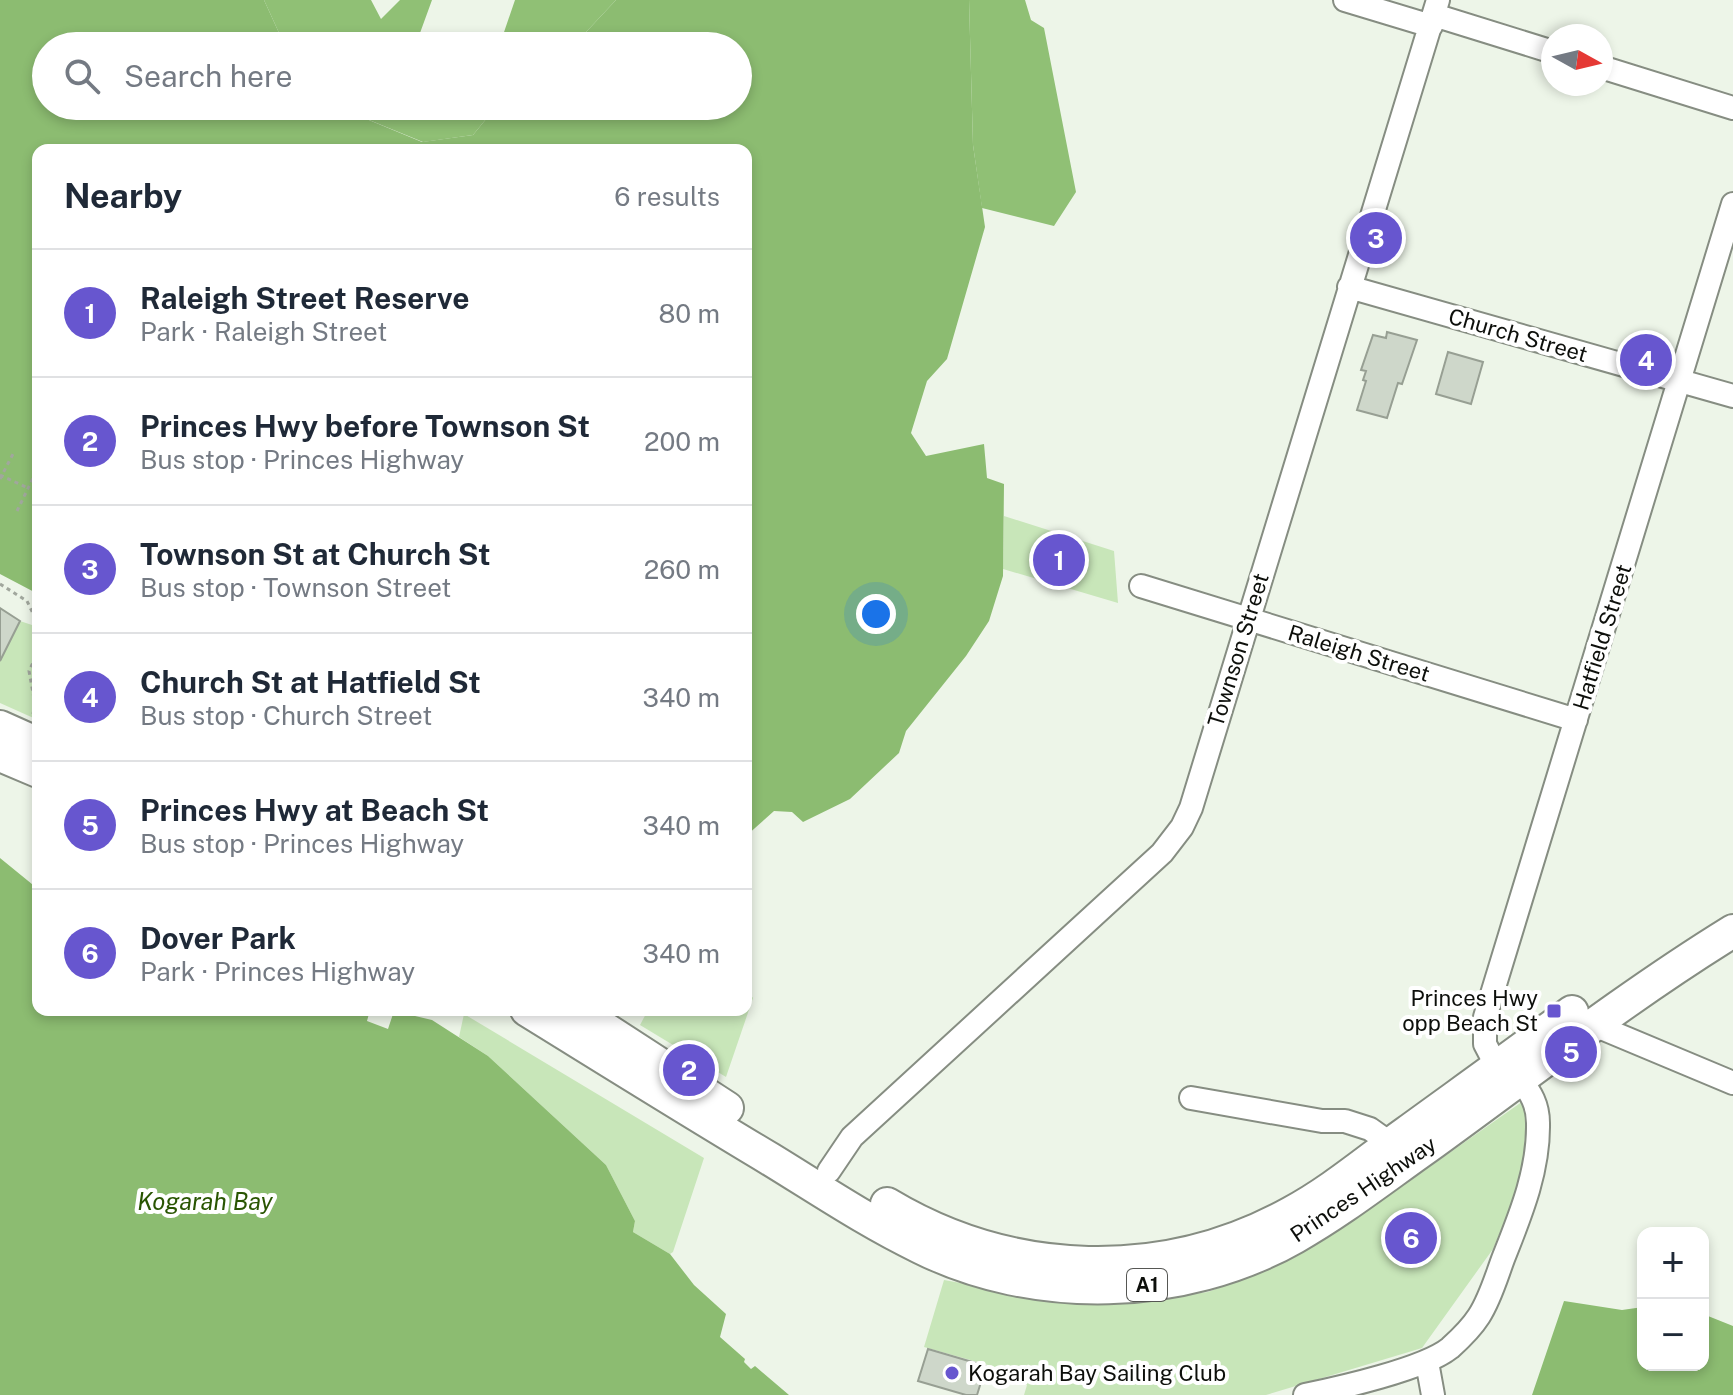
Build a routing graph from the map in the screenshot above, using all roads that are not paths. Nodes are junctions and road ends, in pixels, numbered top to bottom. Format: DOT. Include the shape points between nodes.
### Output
graph roads {
  1 [pos="1345,0"];
  2 [pos="1434,14"];
  3 [pos="1541,48"];
  4 [pos="1613,71"];
  5 [pos="1733,108"];
  6 [pos="1733,204"];
  7 [pos="1349,287"];
  8 [pos="1679,381"];
  9 [pos="1733,396"];
  10 [pos="1141,586"];
  11 [pos="1247,618"];
  12 [pos="1576,720"];
  13 [pos="0,755"];
  14 [pos="32,768"];
  15 [pos="1733,906"];
  16 [pos="1733,931"];
  17 [pos="537,1016"];
  18 [pos="585,1016"];
  19 [pos="1592,1024"];
  20 [pos="1509,1073"];
  21 [pos="1733,1083"];
  22 [pos="1191,1098"];
  23 [pos="1391,1144"];
  24 [pos="829,1171"];
  25 [pos="1427,1362"];
  26 [pos="1305,1395"];
  27 [pos="1433,1395"];
  1 -- 2 [label="street"];
  2 -- 3 [label="street"];
  2 -- 7 [label="street, Townson Street"];
  4 -- 5 [label="street"];
  6 -- 8 [label="street, Hatfield Street"];
  7 -- 8 [label="street, Church Street"];
  7 -- 11 [label="street, Townson Street"];
  8 -- 9 [label="street, Church Street"];
  8 -- 12 [label="street, Hatfield Street"];
  10 -- 11 [label="street, Raleigh Street"];
  11 -- 12 [label="street, Raleigh Street"];
  11 -- 24 [label="street, Townson Street" via="1191,808 1173,841 852,1137"];
  12 -- 20 [label="street, Hatfield Street" via="1485,1017 1485,1044"];
  13 -- 14 [label="highway"];
  15 -- 20 [label="highway, Princes Highway / A1" via="1625,975"];
  16 -- 19 [label="highway, Princes Highway / A1"];
  17 -- 20 [label="highway, Princes Highway / A1" via="919,1247 999,1276 1057,1286 1145,1285 1261,1255 1345,1206"];
  18 -- 24 [label="highway, Princes Highway / A1"];
  19 -- 20 [label="highway, Princes Highway / A1"];
  19 -- 21 [label="street"];
  20 -- 23 [label="highway, Princes Highway / A1"];
  20 -- 25 [label="street, Hatfield Street" via="1534,1098 1538,1123 1528,1194 1482,1311 1453,1346"];
  22 -- 23 [label="street" via="1345,1121 1370,1129"];
  23 -- 24 [label="highway, Princes Highway / A1" via="1267,1225 1210,1248 1135,1262 1064,1263 986,1248 918,1221"];
  25 -- 26 [label="street"];
  25 -- 27 [label="street"];
}
